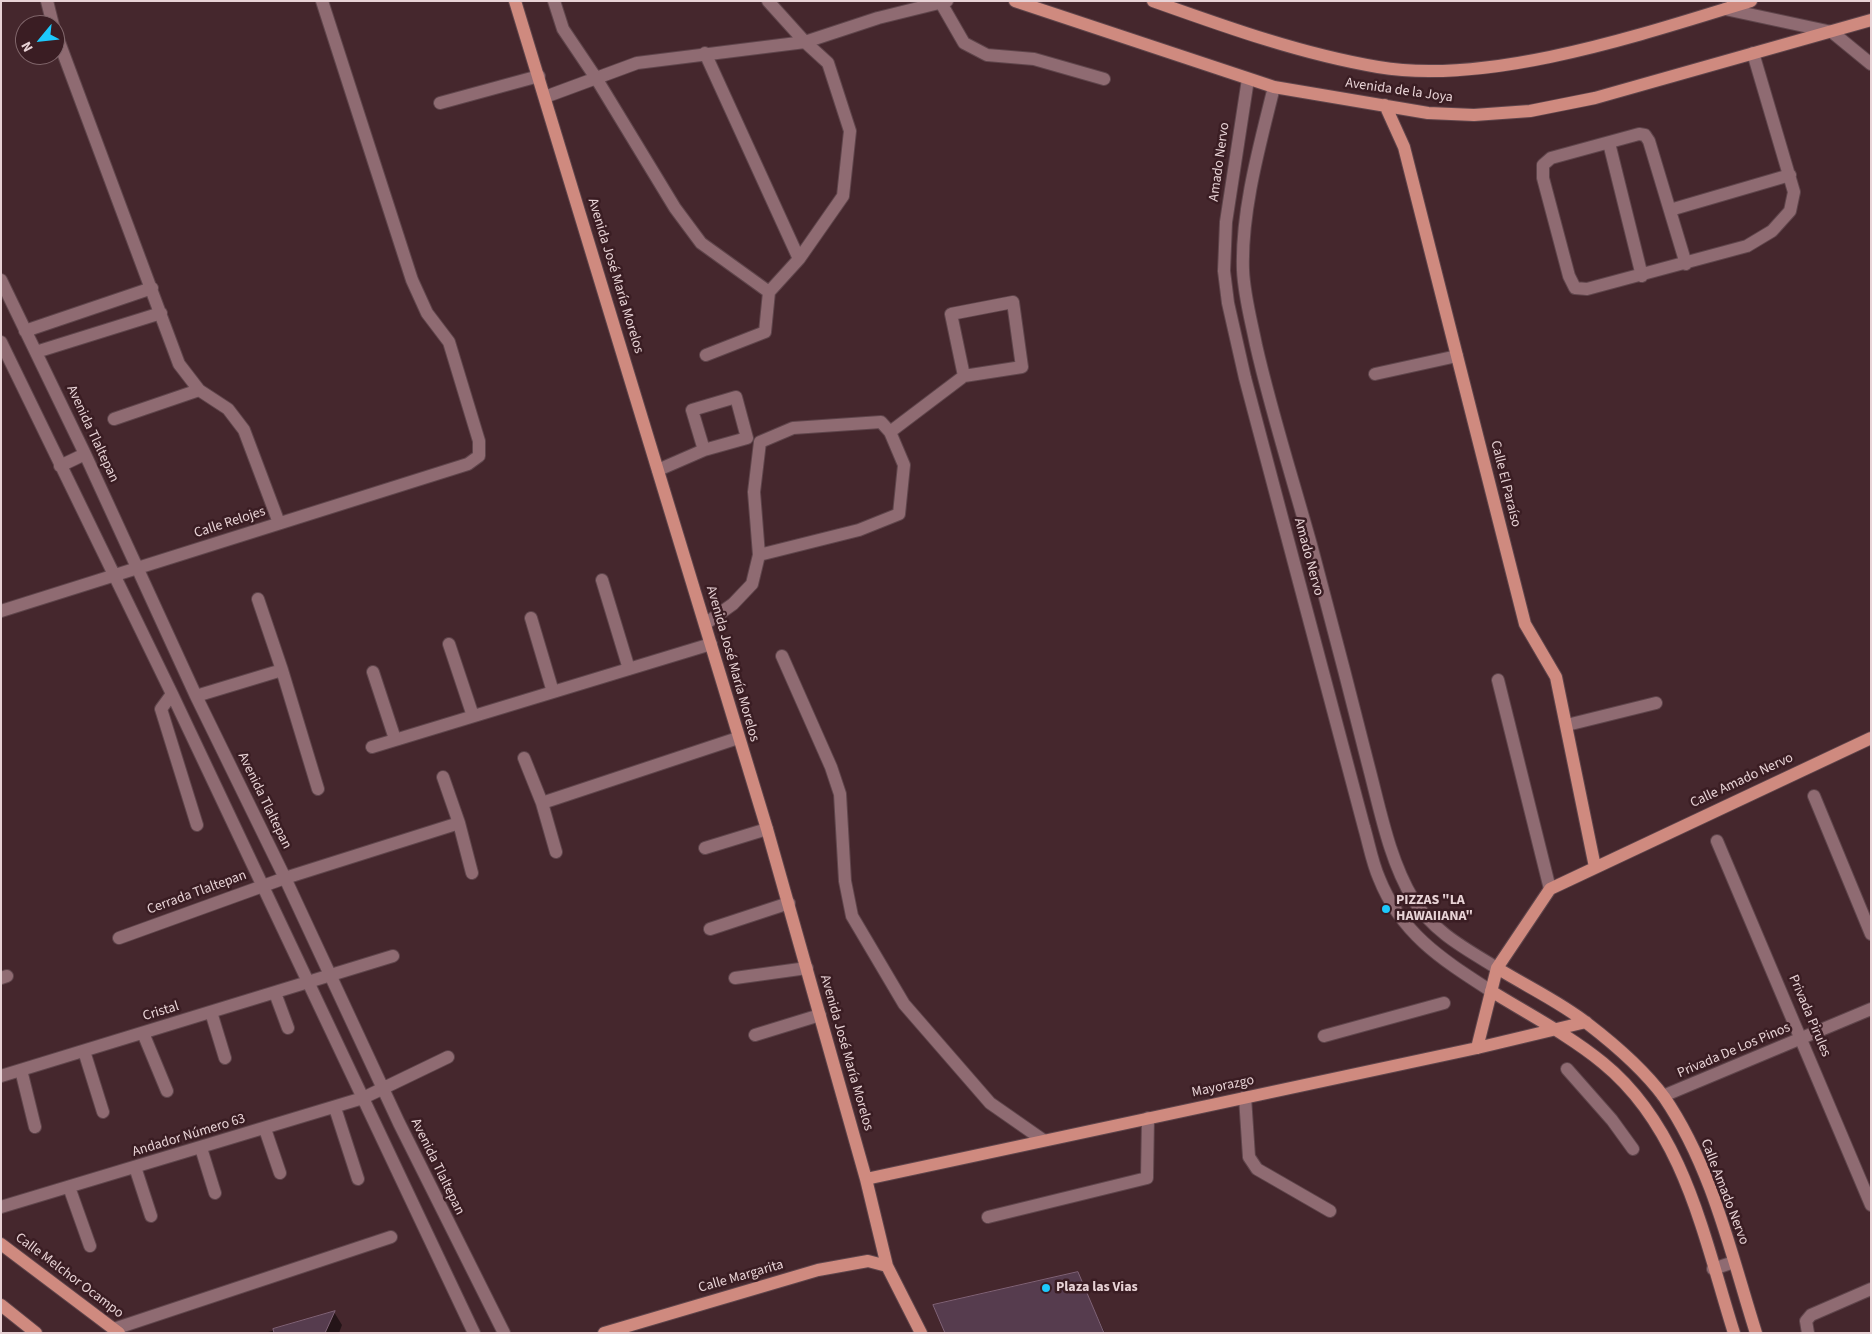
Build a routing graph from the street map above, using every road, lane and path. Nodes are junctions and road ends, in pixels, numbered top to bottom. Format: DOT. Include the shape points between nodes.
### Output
graph roads {
  1 [pos="47,1"];
  2 [pos="322,1"];
  3 [pos="516,1"];
  4 [pos="554,1"];
  5 [pos="768,1"];
  6 [pos="1015,1"];
  7 [pos="1153,1"];
  8 [pos="1751,1"];
  9 [pos="944,2"];
  10 [pos="1725,9"];
  11 [pos="50,15"];
  12 [pos="1871,20"];
  13 [pos="1832,32"];
  14 [pos="805,42"];
  15 [pos="705,53"];
  16 [pos="1753,53"];
  17 [pos="65,57"];
  18 [pos="1871,64"];
  19 [pos="539,76"];
  20 [pos="596,78"];
  21 [pos="1104,79"];
  22 [pos="1248,79"];
  23 [pos="1274,87"];
  24 [pos="546,97"];
  25 [pos="440,103"];
  26 [pos="1385,105"];
  27 [pos="1609,142"];
  28 [pos="1790,175"];
  29 [pos="1670,210"];
  30 [pos="799,259"];
  31 [pos="1686,264"];
  32 [pos="1642,276"];
  33 [pos="1,280"];
  34 [pos="152,288"];
  35 [pos="768,292"];
  36 [pos="161,313"];
  37 [pos="26,331"];
  38 [pos="1,342"];
  39 [pos="36,352"];
  40 [pos="706,355"];
  41 [pos="1457,356"];
  42 [pos="1375,374"];
  43 [pos="964,376"];
  44 [pos="199,390"];
  45 [pos="114,419"];
  46 [pos="890,432"];
  47 [pos="704,450"];
  48 [pos="85,454"];
  49 [pos="60,466"];
  50 [pos="658,470"];
  51 [pos="279,523"];
  52 [pos="759,555"];
  53 [pos="138,568"];
  54 [pos="115,576"];
  55 [pos="602,580"];
  56 [pos="258,599"];
  57 [pos="1,611"];
  58 [pos="531,618"];
  59 [pos="705,624"];
  60 [pos="449,644"];
  61 [pos="711,644"];
  62 [pos="782,656"];
  63 [pos="629,669"];
  64 [pos="282,670"];
  65 [pos="373,672"];
  66 [pos="1498,680"];
  67 [pos="553,692"];
  68 [pos="172,694"];
  69 [pos="196,696"];
  70 [pos="1656,703"];
  71 [pos="473,716"];
  72 [pos="1567,725"];
  73 [pos="738,738"];
  74 [pos="1871,738"];
  75 [pos="395,739"];
  76 [pos="372,747"];
  77 [pos="524,758"];
  78 [pos="443,777"];
  79 [pos="318,789"];
  80 [pos="1814,796"];
  81 [pos="542,803"];
  82 [pos="459,823"];
  83 [pos="197,825"];
  84 [pos="767,830"];
  85 [pos="1717,841"];
  86 [pos="705,848"];
  87 [pos="556,852"];
  88 [pos="1595,867"];
  89 [pos="472,873"];
  90 [pos="285,878"];
  91 [pos="262,886"];
  92 [pos="1550,889"];
  93 [pos="789,903"];
  94 [pos="710,929"];
  95 [pos="1871,934"];
  96 [pos="119,938"];
  97 [pos="393,956"];
  98 [pos="807,968"];
  99 [pos="1497,968"];
  100 [pos="329,975"];
  101 [pos="735,978"];
  102 [pos="308,982"];
  103 [pos="1491,991"];
  104 [pos="274,992"];
  105 [pos="1444,1003"];
  106 [pos="1871,1009"];
  107 [pos="211,1012"];
  108 [pos="820,1015"];
  109 [pos="1586,1022"];
  110 [pos="288,1028"];
  111 [pos="1554,1030"];
  112 [pos="143,1032"];
  113 [pos="755,1035"];
  114 [pos="1324,1036"];
  115 [pos="1802,1038"];
  116 [pos="1477,1048"];
  117 [pos="84,1051"];
  118 [pos="448,1057"];
  119 [pos="225,1058"];
  120 [pos="1567,1069"];
  121 [pos="21,1070"];
  122 [pos="1,1076"];
  123 [pos="384,1089"];
  124 [pos="167,1091"];
  125 [pos="1663,1096"];
  126 [pos="363,1098"];
  127 [pos="1245,1098"];
  128 [pos="335,1108"];
  129 [pos="103,1112"];
  130 [pos="1148,1118"];
  131 [pos="35,1127"];
  132 [pos="265,1129"];
  133 [pos="1043,1140"];
  134 [pos="201,1148"];
  135 [pos="1632,1149"];
  136 [pos="134,1167"];
  137 [pos="280,1173"];
  138 [pos="358,1179"];
  139 [pos="866,1179"];
  140 [pos="70,1187"];
  141 [pos="215,1193"];
  142 [pos="1871,1205"];
  143 [pos="1,1207"];
  144 [pos="1330,1211"];
  145 [pos="151,1216"];
  146 [pos="988,1217"];
  147 [pos="448,1223"];
  148 [pos="427,1234"];
  149 [pos="391,1237"];
  150 [pos="1,1244"];
  151 [pos="90,1246"];
  152 [pos="1734,1262"];
  153 [pos="887,1266"];
  154 [pos="1713,1269"];
  155 [pos="1871,1289"];
  156 [pos="1,1305"];
  157 [pos="116,1331"];
  158 [pos="36,1333"];
  159 [pos="474,1333"];
  160 [pos="504,1333"];
  161 [pos="604,1333"];
  162 [pos="921,1333"];
  163 [pos="1734,1333"];
  164 [pos="1756,1333"];
  165 [pos="1808,1333"];
  1 -- 11 [label="street"];
  2 -- 51 [label="street, Calle Relojes" via="412,280 427,313 449,342 479,441 479,456 468,464"];
  3 -- 19 [label="main road, Avenida José María Morelos"];
  4 -- 20 [label="street" via="563,29"];
  5 -- 14 [label="street"];
  6 -- 22 [label="main road, Avenida de la Joya"];
  7 -- 10 [label="main road, Avenida de la Joya" via="1300,50 1379,67 1425,70 1476,68 1536,59"];
  8 -- 10 [label="main road, Avenida de la Joya"];
  9 -- 14 [label="street" via="878,18"];
  9 -- 21 [label="street" via="964,43 987,55 1034,59"];
  10 -- 13 [label="street"];
  12 -- 13 [label="main road, Avenida de la Joya"];
  13 -- 16 [label="main road, Avenida de la Joya"];
  13 -- 18 [label="street"];
  14 -- 15 [label="street"];
  14 -- 30 [label="street" via="828,63 850,132 843,196"];
  15 -- 20 [label="street" via="637,63"];
  15 -- 30 [label="street"];
  16 -- 26 [label="main road, Avenida de la Joya" via="1595,98 1530,111 1465,115 1428,113"];
  16 -- 28 [label="street"];
  17 -- 34 [label="street"];
  19 -- 24 [label="main road, Avenida José María Morelos"];
  19 -- 25 [label="street"];
  20 -- 24 [label="street"];
  20 -- 35 [label="street" via="674,208 701,242"];
  22 -- 23 [label="main road, Avenida de la Joya"];
  22 -- 103 [label="street, Amado Nervo" via="1226,222 1224,271 1228,303 1359,808 1379,879 1396,911 1418,940"];
  23 -- 26 [label="main road, Avenida de la Joya"];
  23 -- 99 [label="street, Amado Nervo" via="1246,224 1243,269 1263,374 1399,870 1414,900 1434,925 1452,941"];
  24 -- 50 [label="main road, Avenida José María Morelos"];
  26 -- 41 [label="main road, Calle El Paraíso" via="1404,147"];
  27 -- 29 [label="street" via="1645,135"];
  27 -- 32 [label="street"];
  27 -- 32 [label="street" via="1551,158 1543,165 1543,178 1569,276 1576,288 1587,289"];
  28 -- 29 [label="street"];
  28 -- 31 [label="street" via="1794,192 1790,211 1772,231 1747,246"];
  29 -- 31 [label="street"];
  30 -- 35 [label="street"];
  31 -- 32 [label="street"];
  33 -- 37 [label="street, Avenida Tlaltepan"];
  34 -- 36 [label="street"];
  34 -- 37 [label="street"];
  35 -- 40 [label="street" via="765,332"];
  36 -- 39 [label="street"];
  36 -- 44 [label="street" via="179,364"];
  37 -- 39 [label="street, Avenida Tlaltepan"];
  38 -- 49 [label="street"];
  39 -- 48 [label="street, Avenida Tlaltepan"];
  41 -- 42 [label="street"];
  41 -- 72 [label="main road, Calle El Paraíso" via="1525,624 1556,677"];
  43 -- 43 [label="street" via="951,314 1013,302 1022,367"];
  43 -- 46 [label="street"];
  44 -- 45 [label="street"];
  44 -- 51 [label="street" via="228,409 244,430"];
  46 -- 52 [label="street" via="904,466 898,514 859,530"];
  46 -- 52 [label="street" via="881,422 793,428 760,442 754,492"];
  47 -- 47 [label="street" via="747,438 736,397 692,410"];
  47 -- 50 [label="street"];
  48 -- 49 [label="street"];
  48 -- 53 [label="street, Avenida Tlaltepan"];
  49 -- 54 [label="street"];
  50 -- 59 [label="main road, Avenida José María Morelos"];
  51 -- 53 [label="street, Calle Relojes"];
  52 -- 59 [label="street" via="752,584 733,604"];
  53 -- 54 [label="street, Calle Relojes"];
  53 -- 69 [label="street, Avenida Tlaltepan"];
  54 -- 57 [label="street, Calle Relojes"];
  54 -- 68 [label="street"];
  55 -- 63 [label="street"];
  56 -- 64 [label="street"];
  58 -- 67 [label="street"];
  59 -- 61 [label="main road, Avenida José María Morelos"];
  60 -- 71 [label="street"];
  61 -- 63 [label="street"];
  61 -- 73 [label="main road, Avenida José María Morelos"];
  62 -- 133 [label="street" via="840,794 845,882 852,916 904,1004 990,1103"];
  63 -- 67 [label="street"];
  64 -- 69 [label="street"];
  64 -- 79 [label="street"];
  65 -- 75 [label="street"];
  66 -- 92 [label="street"];
  67 -- 71 [label="street"];
  68 -- 83 [label="street" via="161,709"];
  68 -- 91 [label="street"];
  69 -- 90 [label="street, Avenida Tlaltepan"];
  70 -- 72 [label="street"];
  71 -- 75 [label="street"];
  72 -- 88 [label="main road, Calle El Paraíso"];
  73 -- 81 [label="street"];
  73 -- 84 [label="main road, Avenida José María Morelos"];
  74 -- 88 [label="main road, Calle Amado Nervo"];
  75 -- 76 [label="street"];
  77 -- 81 [label="street"];
  78 -- 82 [label="street"];
  80 -- 95 [label="street"];
  81 -- 87 [label="street"];
  82 -- 89 [label="street"];
  82 -- 90 [label="street, Cerrada Tlaltepan"];
  84 -- 86 [label="street"];
  84 -- 93 [label="main road, Avenida José María Morelos"];
  85 -- 115 [label="street, Privada Pirules"];
  88 -- 92 [label="main road, Calle Amado Nervo"];
  90 -- 91 [label="street, Cerrada Tlaltepan"];
  90 -- 100 [label="street, Avenida Tlaltepan"];
  91 -- 96 [label="street, Cerrada Tlaltepan"];
  91 -- 102 [label="street"];
  92 -- 99 [label="main road"];
  93 -- 94 [label="street"];
  93 -- 98 [label="main road, Avenida José María Morelos"];
  97 -- 100 [label="street, Cristal"];
  98 -- 101 [label="street"];
  98 -- 108 [label="main road, Avenida José María Morelos"];
  99 -- 103 [label="main road"];
  99 -- 109 [label="main road, Calle Amado Nervo"];
  100 -- 102 [label="street, Cristal"];
  100 -- 123 [label="street, Avenida Tlaltepan"];
  102 -- 104 [label="street, Cristal"];
  102 -- 126 [label="street"];
  103 -- 111 [label="main road"];
  103 -- 116 [label="main road"];
  104 -- 107 [label="street, Cristal"];
  104 -- 110 [label="street"];
  105 -- 114 [label="street"];
  106 -- 115 [label="street, Privada De Los Pinos"];
  107 -- 112 [label="street, Cristal"];
  107 -- 119 [label="street"];
  108 -- 113 [label="street"];
  108 -- 139 [label="main road, Avenida José María Morelos"];
  109 -- 111 [label="main road, Mayorazgo"];
  109 -- 125 [label="main road, Calle Amado Nervo" via="1619,1050"];
  111 -- 116 [label="main road, Mayorazgo"];
  111 -- 154 [label="main road" via="1603,1063 1633,1092 1658,1125 1687,1185"];
  112 -- 117 [label="street, Cristal"];
  112 -- 124 [label="street"];
  115 -- 125 [label="street, Privada De Los Pinos"];
  115 -- 142 [label="street, Privada Pirules"];
  116 -- 127 [label="main road, Mayorazgo"];
  117 -- 121 [label="street, Cristal"];
  117 -- 129 [label="street"];
  118 -- 123 [label="street, Andador Número 63"];
  120 -- 135 [label="street" via="1612,1120"];
  121 -- 122 [label="street, Cristal"];
  121 -- 131 [label="street"];
  123 -- 126 [label="street, Andador Número 63"];
  123 -- 147 [label="street, Avenida Tlaltepan"];
  125 -- 152 [label="main road, Calle Amado Nervo" via="1706,1178"];
  126 -- 128 [label="street, Andador Número 63"];
  126 -- 148 [label="street"];
  127 -- 130 [label="main road, Mayorazgo"];
  127 -- 144 [label="street" via="1249,1157 1256,1169"];
  128 -- 132 [label="street, Andador Número 63"];
  128 -- 138 [label="street"];
  130 -- 133 [label="main road, Mayorazgo"];
  130 -- 146 [label="street" via="1147,1178"];
  132 -- 134 [label="street, Andador Número 63"];
  132 -- 137 [label="street"];
  133 -- 139 [label="main road, Mayorazgo"];
  134 -- 136 [label="street, Andador Número 63"];
  134 -- 141 [label="street"];
  136 -- 140 [label="street, Andador Número 63"];
  136 -- 145 [label="street"];
  139 -- 153 [label="main road, Avenida José María Morelos"];
  140 -- 143 [label="street, Andador Número 63"];
  140 -- 151 [label="street"];
  147 -- 148 [label="street"];
  147 -- 160 [label="street, Avenida Tlaltepan"];
  148 -- 159 [label="street"];
  149 -- 157 [label="street"];
  150 -- 157 [label="main road, Calle Melchor Ocampo"];
  152 -- 154 [label="street"];
  152 -- 164 [label="main road, Calle Amado Nervo"];
  153 -- 161 [label="main road, Calle Margarita" via="868,1261 818,1270"];
  153 -- 162 [label="main road, Avenida José María Morelos"];
  154 -- 163 [label="main road"];
  155 -- 165 [label="street" via="1811,1315 1806,1321"];
  156 -- 158 [label="main road"];
}
